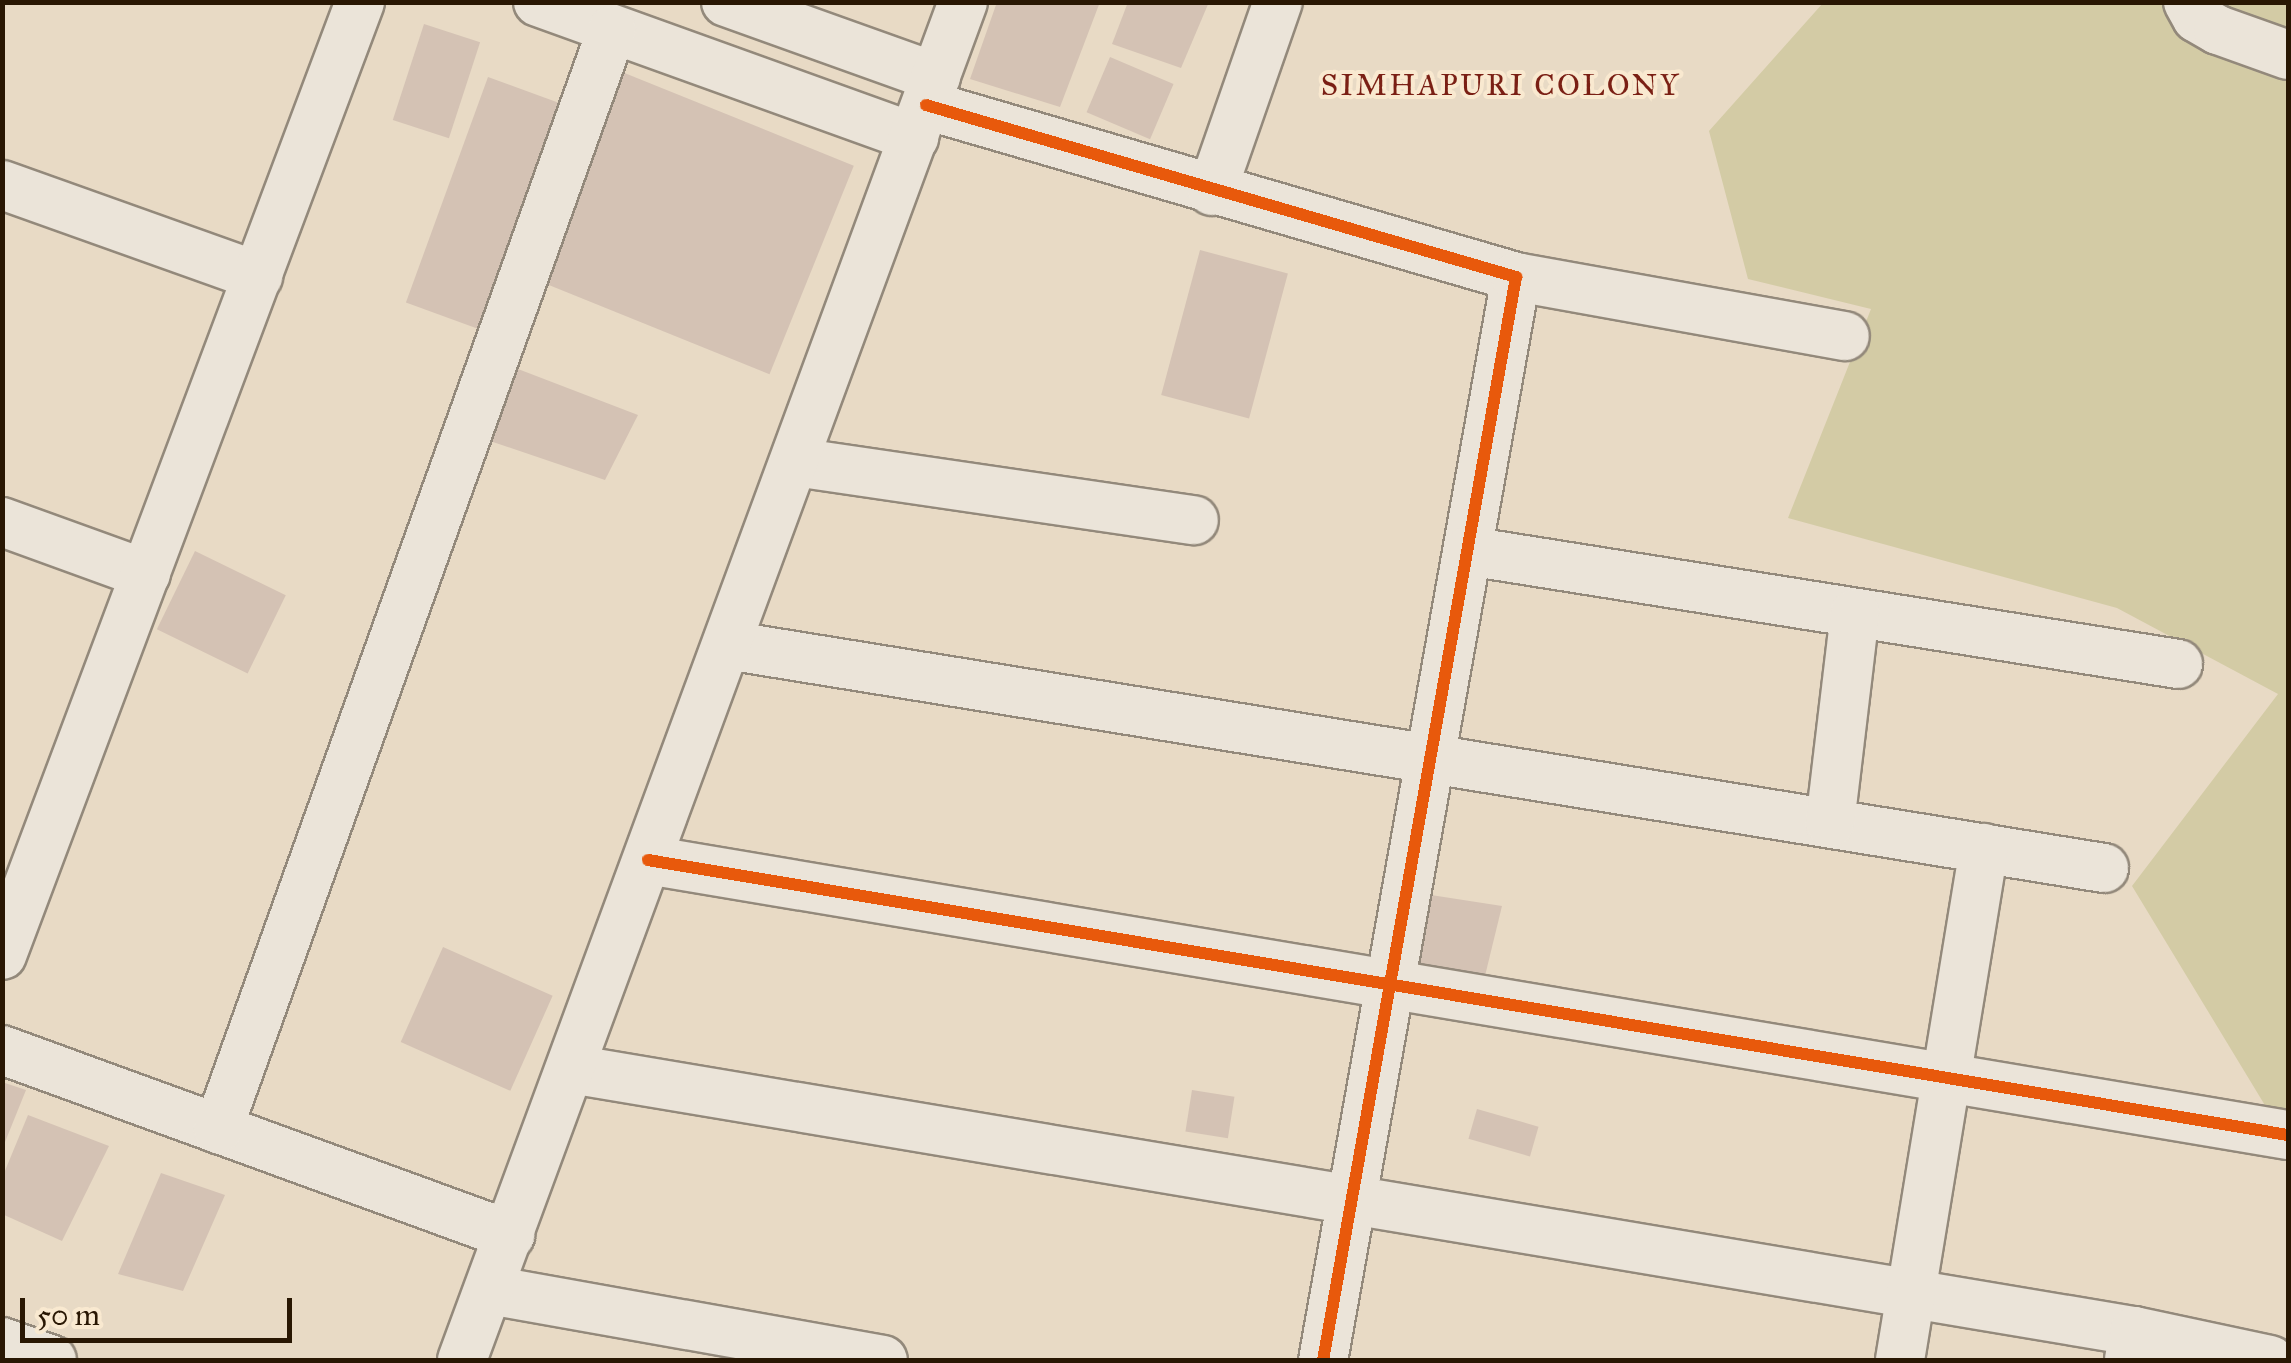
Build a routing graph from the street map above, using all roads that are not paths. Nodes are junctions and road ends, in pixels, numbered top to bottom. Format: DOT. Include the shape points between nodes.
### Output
graph roads {
  1 [pos="360,2"];
  2 [pos="538,2"];
  3 [pos="726,2"];
  4 [pos="964,2"];
  5 [pos="1278,2"];
  6 [pos="2188,2"];
  7 [pos="612,30"];
  8 [pos="2288,56"];
  9 [pos="926,106"];
  10 [pos="2,185"];
  11 [pos="1212,191"];
  12 [pos="258,276"];
  13 [pos="1516,277"];
  14 [pos="1845,336"];
  15 [pos="795,462"];
  16 [pos="1194,520"];
  17 [pos="2,522"];
  18 [pos="1468,551"];
  19 [pos="146,574"];
  20 [pos="1855,612"];
  21 [pos="727,645"];
  22 [pos="2178,664"];
  23 [pos="1432,759"];
  24 [pos="1830,824"];
  25 [pos="1984,848"];
  26 [pos="648,860"];
  27 [pos="2104,868"];
  28 [pos="2,955"];
  29 [pos="1390,984"];
  30 [pos="2,1050"];
  31 [pos="571,1069"];
  32 [pos="1946,1078"];
  33 [pos="218,1130"];
  34 [pos="2288,1135"];
  35 [pos="1351,1200"];
  36 [pos="510,1235"];
  37 [pos="490,1290"];
  38 [pos="1911,1294"];
  39 [pos="2,1342"];
  40 [pos="2132,1346"];
  41 [pos="52,1360"];
  42 [pos="462,1360"];
  43 [pos="883,1360"];
  44 [pos="1323,1360"];
  45 [pos="1900,1360"];
  46 [pos="2270,1360"];
  1 -- 12 [label="street"];
  2 -- 7 [label="street"];
  3 -- 9 [label="street"];
  4 -- 9 [label="street"];
  5 -- 11 [label="street"];
  6 -- 8 [label="street" via="2197,18 2218,30"];
  7 -- 9 [label="street"];
  7 -- 33 [label="street"];
  9 -- 11 [label="street"];
  9 -- 15 [label="street"];
  10 -- 12 [label="street"];
  11 -- 13 [label="street"];
  12 -- 19 [label="street"];
  13 -- 14 [label="street"];
  13 -- 18 [label="street"];
  15 -- 16 [label="street"];
  15 -- 21 [label="street"];
  17 -- 19 [label="street"];
  18 -- 20 [label="street"];
  18 -- 23 [label="street"];
  19 -- 28 [label="street"];
  20 -- 22 [label="street"];
  20 -- 24 [label="street"];
  21 -- 23 [label="street"];
  21 -- 26 [label="street"];
  23 -- 24 [label="street"];
  23 -- 29 [label="street"];
  24 -- 25 [label="street"];
  25 -- 27 [label="street"];
  25 -- 32 [label="street"];
  26 -- 29 [label="street"];
  26 -- 31 [label="street"];
  29 -- 32 [label="street"];
  29 -- 35 [label="street"];
  30 -- 33 [label="street"];
  31 -- 35 [label="street"];
  31 -- 36 [label="street"];
  32 -- 34 [label="street"];
  32 -- 38 [label="street"];
  33 -- 36 [label="street"];
  35 -- 38 [label="street"];
  35 -- 44 [label="street"];
  36 -- 37 [label="street"];
  37 -- 42 [label="street"];
  37 -- 43 [label="street"];
  38 -- 40 [label="street"];
  38 -- 45 [label="street"];
  39 -- 41 [label="street"];
  40 -- 46 [label="street"];
}
